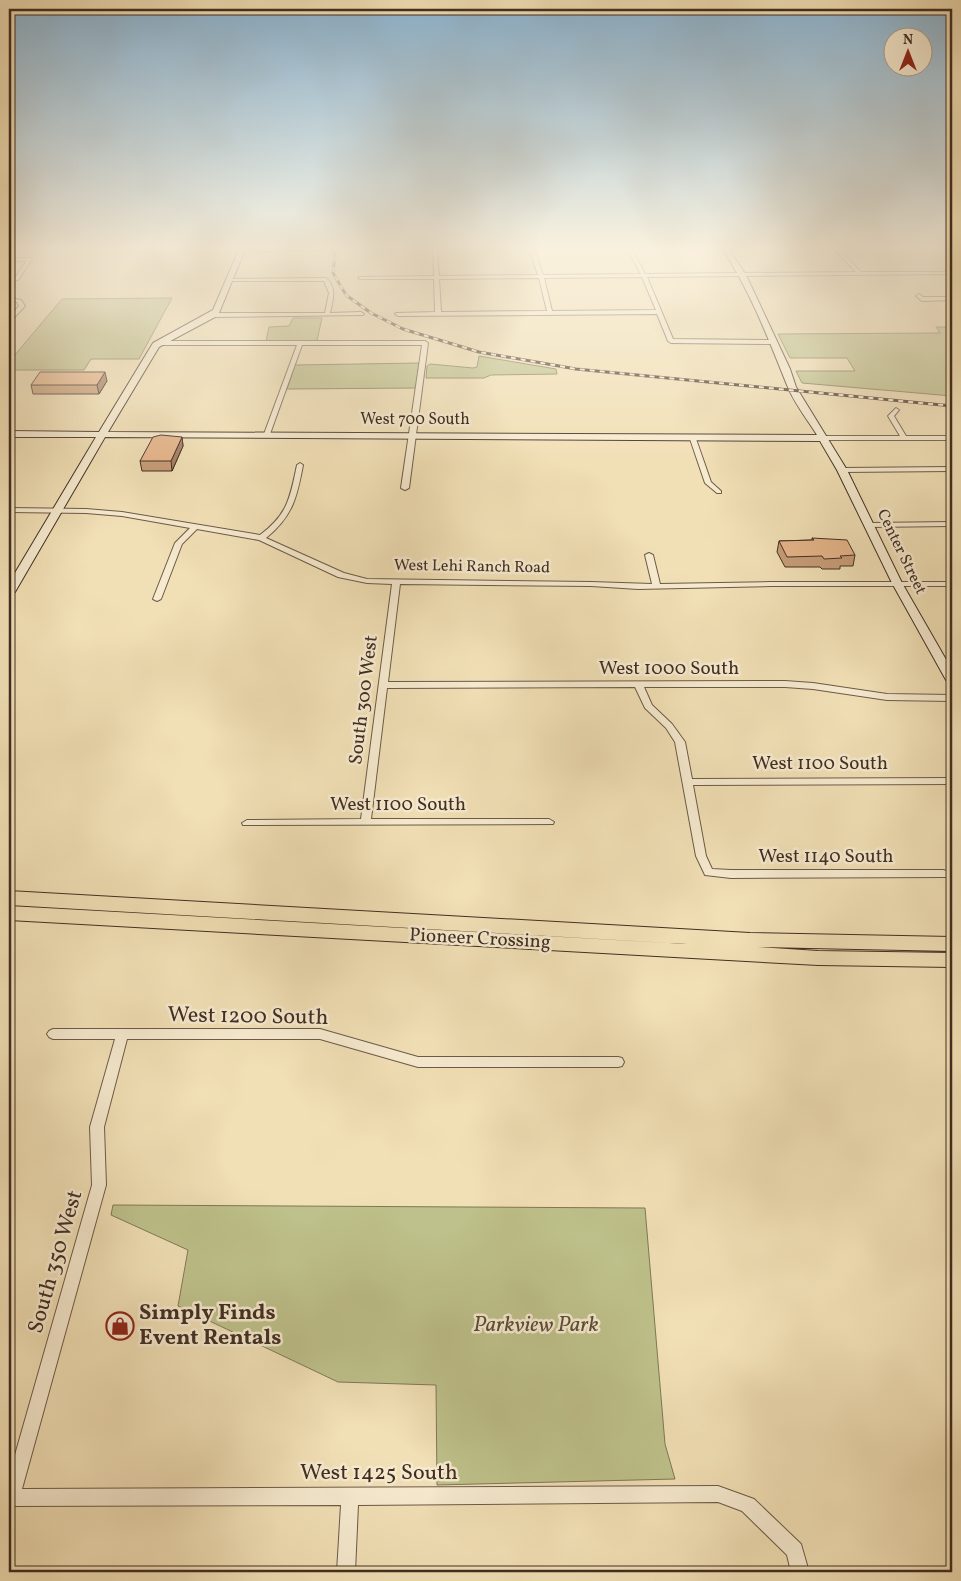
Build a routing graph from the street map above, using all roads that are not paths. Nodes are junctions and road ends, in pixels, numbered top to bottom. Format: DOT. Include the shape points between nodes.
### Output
graph roads {
  1 [pos="202,321"];
  2 [pos="661,321"];
  3 [pos="764,321"];
  4 [pos="159,342"];
  5 [pos="774,342"];
  6 [pos="300,343"];
  7 [pos="896,410"];
  8 [pos="9,434"];
  9 [pos="267,434"];
  10 [pos="101,435"];
  11 [pos="412,435"];
  12 [pos="692,436"];
  13 [pos="822,438"];
  14 [pos="904,438"];
  15 [pos="952,438"];
  16 [pos="300,465"];
  17 [pos="952,469"];
  18 [pos="842,470"];
  19 [pos="405,488"];
  20 [pos="719,492"];
  21 [pos="9,510"];
  22 [pos="56,510"];
  23 [pos="952,524"];
  24 [pos="870,525"];
  25 [pos="195,527"];
  26 [pos="261,538"];
  27 [pos="649,555"];
  28 [pos="396,581"];
  29 [pos="897,583"];
  30 [pos="952,584"];
  31 [pos="657,587"];
  32 [pos="9,592"];
  33 [pos="157,600"];
  34 [pos="952,680"];
  35 [pos="384,685"];
  36 [pos="639,685"];
  37 [pos="952,698"];
  38 [pos="952,781"];
  39 [pos="688,782"];
  40 [pos="247,822"];
  41 [pos="366,822"];
  42 [pos="549,822"];
  43 [pos="943,874"];
  44 [pos="9,898"];
  45 [pos="9,913"];
  46 [pos="952,944"];
  47 [pos="952,960"];
  48 [pos="53,1034"];
  49 [pos="122,1035"];
  50 [pos="618,1062"];
  51 [pos="350,1495"];
  52 [pos="10,1498"];
  53 [pos="346,1572"];
  54 [pos="800,1572"];
  1 -- 4 [label="street"];
  2 -- 5 [label="street" via="671,341"];
  3 -- 5 [label="street"];
  4 -- 6 [label="street"];
  4 -- 10 [label="street"];
  5 -- 13 [label="street, Center Street" via="792,387"];
  6 -- 9 [label="street"];
  6 -- 11 [label="street" via="425,342"];
  7 -- 14 [label="street" via="890,416"];
  8 -- 10 [label="street, West 700 South"];
  9 -- 10 [label="street, West 700 South"];
  9 -- 11 [label="street, West 700 South"];
  10 -- 22 [label="street"];
  11 -- 12 [label="street, West 700 South"];
  11 -- 19 [label="street"];
  12 -- 13 [label="street, West 700 South"];
  12 -- 20 [label="street" via="708,483"];
  13 -- 14 [label="street"];
  13 -- 18 [label="street, Center Street"];
  14 -- 15 [label="street"];
  16 -- 26 [label="street" via="292,506 281,521"];
  17 -- 18 [label="street"];
  18 -- 24 [label="street, Center Street"];
  21 -- 22 [label="street, West Lehi Ranch Road"];
  22 -- 25 [label="street, West Lehi Ranch Road" via="122,514"];
  22 -- 32 [label="street"];
  23 -- 24 [label="street"];
  24 -- 29 [label="street, Center Street"];
  25 -- 26 [label="street, West Lehi Ranch Road"];
  25 -- 33 [label="street" via="179,543"];
  26 -- 28 [label="street, West Lehi Ranch Road" via="341,575 367,581"];
  27 -- 31 [label="street"];
  28 -- 31 [label="street, West Lehi Ranch Road"];
  28 -- 35 [label="street, South 300 West"];
  29 -- 30 [label="street, West Lehi Ranch Road"];
  29 -- 31 [label="street, West Lehi Ranch Road"];
  29 -- 34 [label="street, Center Street"];
  35 -- 36 [label="street, West 1000 South"];
  35 -- 41 [label="street, South 300 West"];
  36 -- 37 [label="street, West 1000 South" via="798,685 887,698"];
  36 -- 39 [label="street" via="648,706 680,742"];
  38 -- 39 [label="street, West 1100 South"];
  39 -- 43 [label="street, West 1140 South" via="701,856 709,872"];
  40 -- 41 [label="street, West 1100 South"];
  41 -- 42 [label="street, West 1100 South"];
  44 -- 46 [label="highway, Pioneer Crossing" via="803,942"];
  45 -- 47 [label="highway, Pioneer Crossing" via="818,958"];
  48 -- 49 [label="street, West 1200 South"];
  49 -- 50 [label="street, West 1200 South" via="320,1034 418,1062"];
  49 -- 52 [label="street, South 350 West" via="97,1127 100,1185"];
  51 -- 52 [label="street, West 1425 South"];
  51 -- 53 [label="street"];
  51 -- 54 [label="street, West 1425 South" via="718,1494 748,1505 795,1550"];
}
